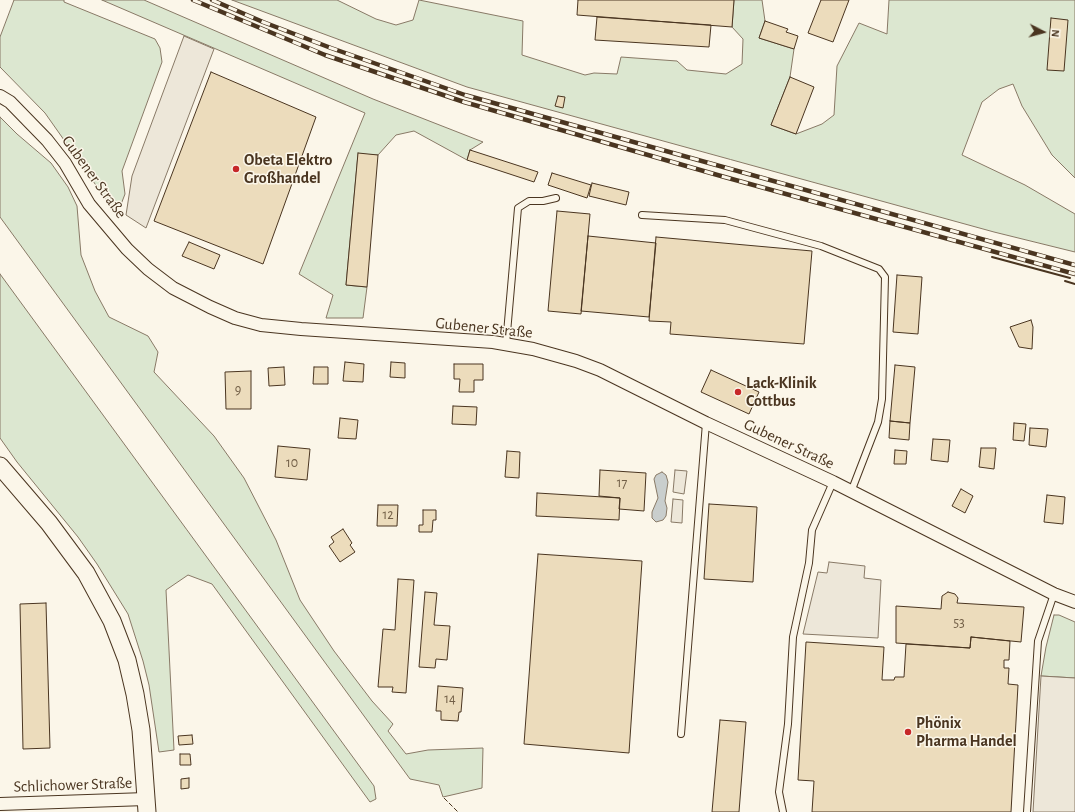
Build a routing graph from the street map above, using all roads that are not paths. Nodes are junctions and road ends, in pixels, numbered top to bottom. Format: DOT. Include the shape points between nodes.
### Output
graph roads {
  1 [pos="0,96"];
  2 [pos="556,198"];
  3 [pos="642,215"];
  4 [pos="506,344"];
  5 [pos="706,423"];
  6 [pos="1,471"];
  7 [pos="833,482"];
  8 [pos="851,492"];
  9 [pos="1054,594"];
  10 [pos="1075,602"];
  11 [pos="681,734"];
  12 [pos="0,804"];
  13 [pos="147,806"];
  14 [pos="783,812"];
  15 [pos="1027,812"];
  1 -- 4 [label="street, Gubener Straße" via="10,102 47,140 65,163 89,204 127,249 173,288 210,307 235,318 261,325"];
  2 -- 4 [label="lane" via="529,201 518,208"];
  3 -- 8 [label="lane" via="725,220 821,246 879,269 885,277 882,399 878,422"];
  4 -- 5 [label="street, Gubener Straße" via="533,349 600,370"];
  5 -- 7 [label="street, Gubener Straße"];
  5 -- 11 [label="lane"];
  6 -- 13 [label="main road" via="49,523 86,573 112,621 127,660 135,694 141,730"];
  7 -- 8 [label="street, Gubener Straße"];
  7 -- 14 [label="lane" via="812,530 809,563 793,637 788,724 779,792"];
  8 -- 9 [label="street, Gubener Straße"];
  9 -- 10 [label="street, Gubener Straße"];
  9 -- 15 [label="lane" via="1038,641"];
  12 -- 13 [label="street, Schlichower Straße"];
}
